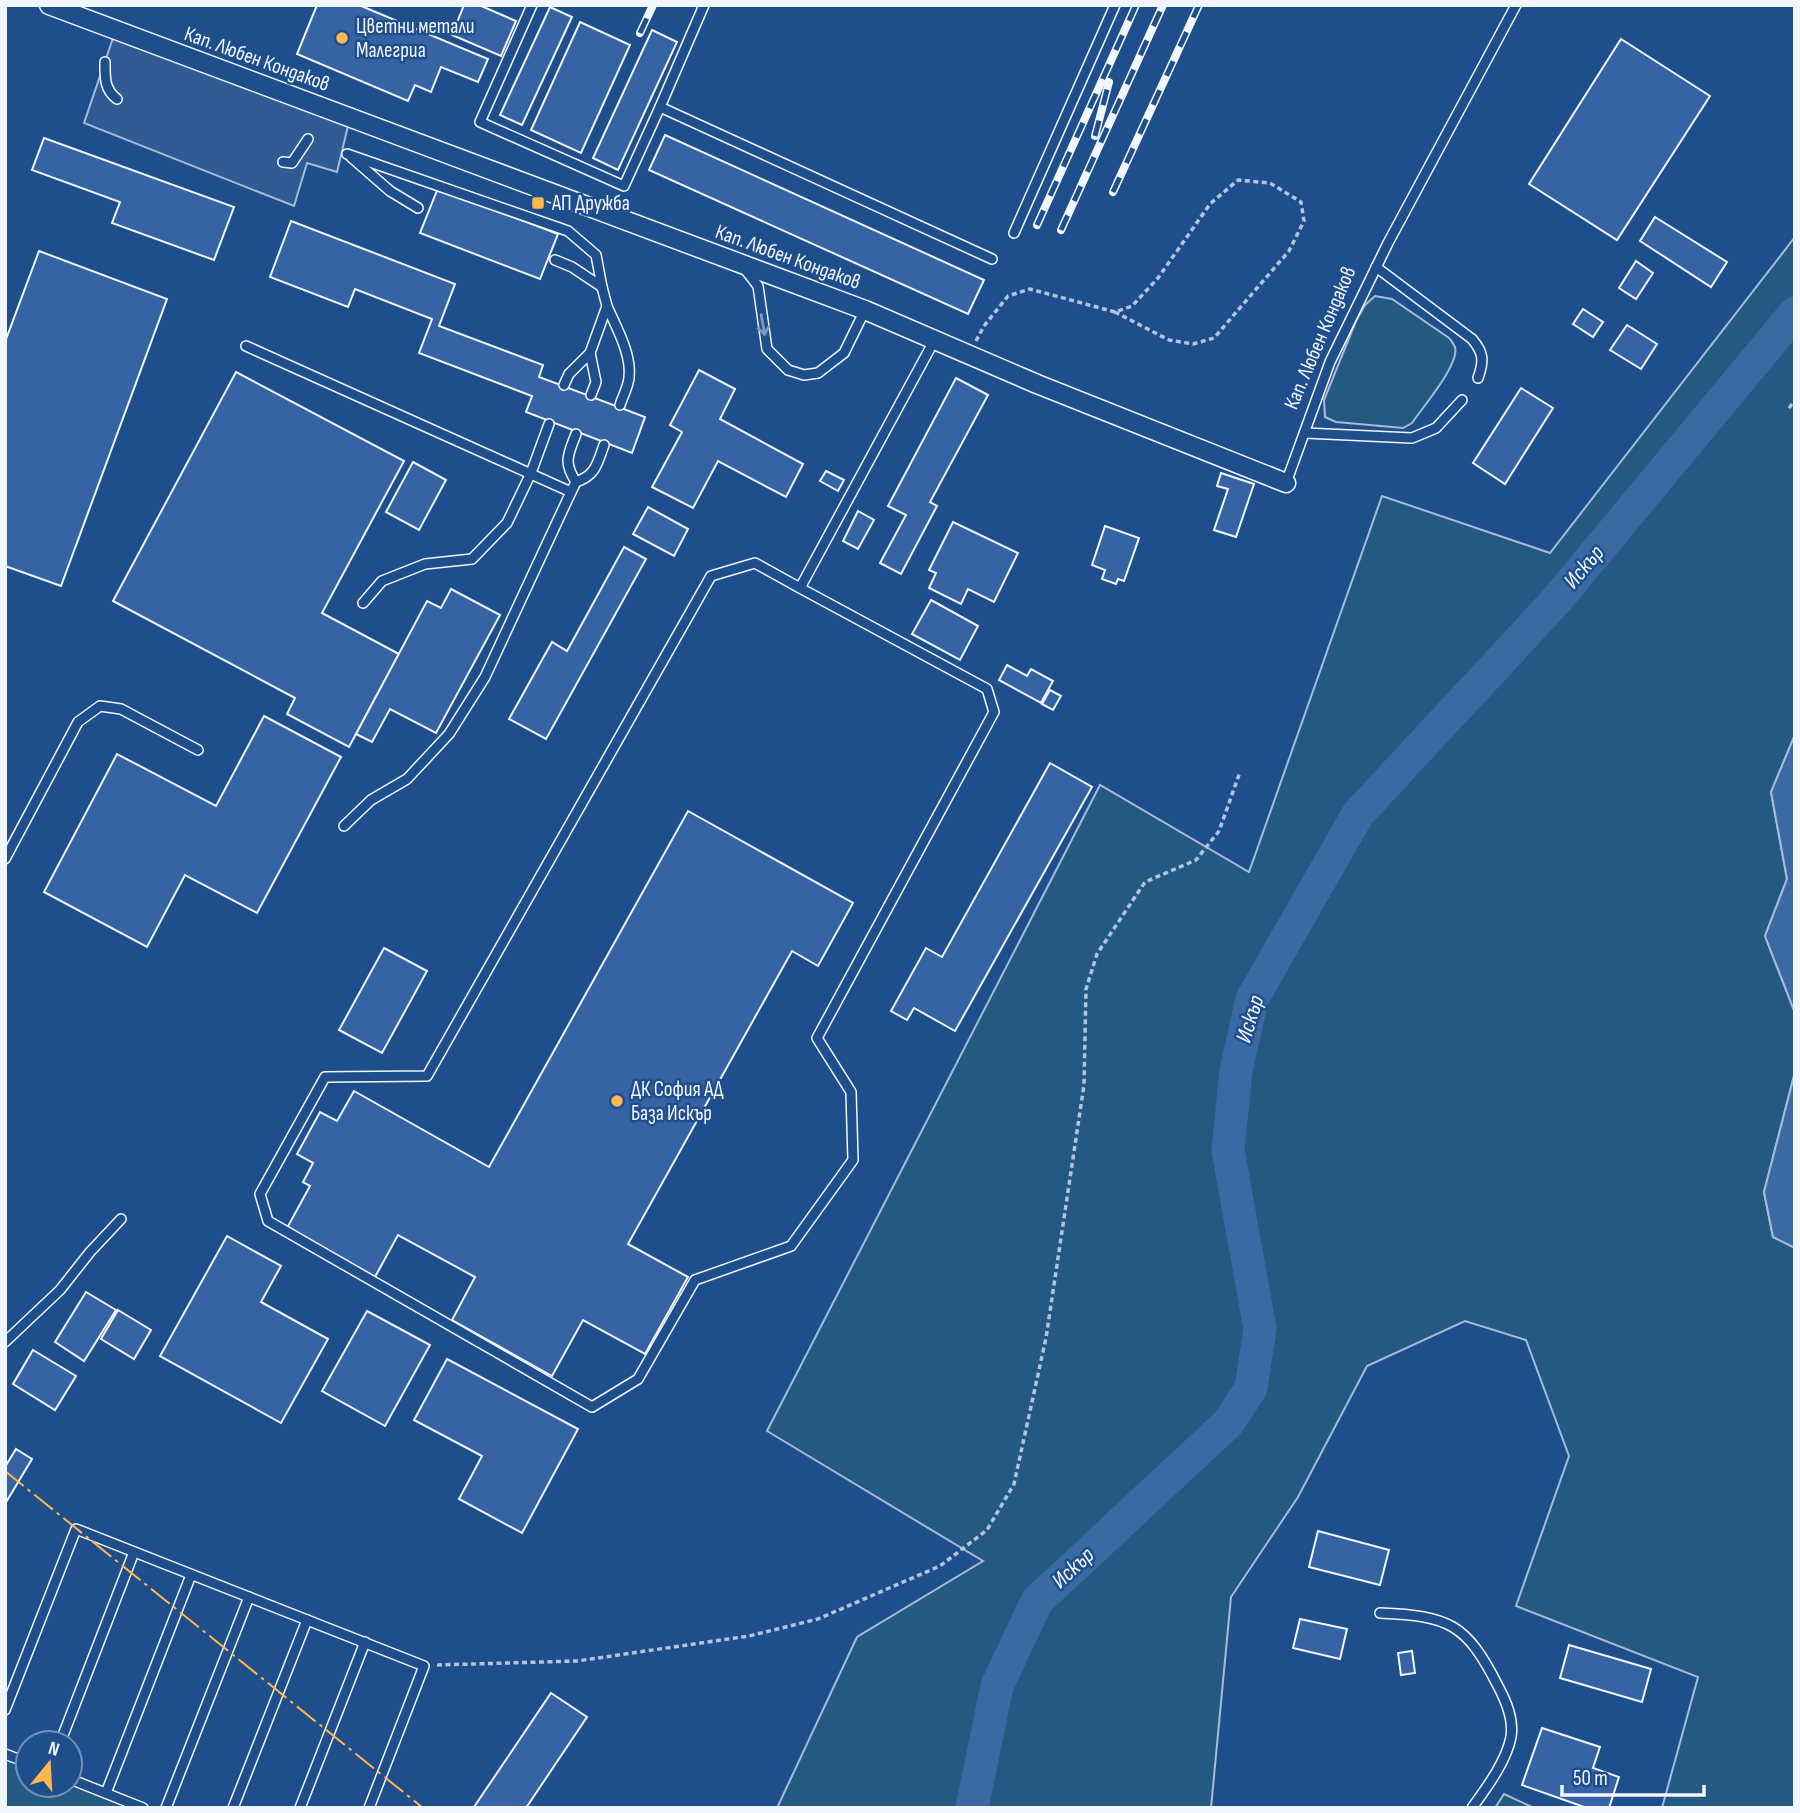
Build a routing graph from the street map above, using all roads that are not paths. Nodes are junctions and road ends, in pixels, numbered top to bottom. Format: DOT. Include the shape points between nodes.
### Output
graph roads {
  1 [pos="49,5"];
  2 [pos="532,5"];
  3 [pos="704,5"];
  4 [pos="1115,5"];
  5 [pos="1516,5"];
  6 [pos="105,62"];
  7 [pos="117,99"];
  8 [pos="660,107"];
  9 [pos="308,139"];
  10 [pos="284,162"];
  11 [pos="418,208"];
  12 [pos="1014,233"];
  13 [pos="992,259"];
  14 [pos="555,260"];
  15 [pos="741,263"];
  16 [pos="1376,267"];
  17 [pos="602,287"];
  18 [pos="607,306"];
  19 [pos="865,310"];
  20 [pos="934,341"];
  21 [pos="246,346"];
  22 [pos="590,353"];
  23 [pos="1478,378"];
  24 [pos="564,385"];
  25 [pos="591,395"];
  26 [pos="1462,400"];
  27 [pos="620,405"];
  28 [pos="549,424"];
  29 [pos="1305,433"];
  30 [pos="576,434"];
  31 [pos="604,445"];
  32 [pos="531,473"];
  33 [pos="576,482"];
  34 [pos="1286,483"];
  35 [pos="572,492"];
  36 [pos="800,588"];
  37 [pos="363,603"];
  38 [pos="198,750"];
  39 [pos="344,826"];
  40 [pos="5,859"];
  41 [pos="121,1219"];
  42 [pos="5,1342"];
  43 [pos="134,1552"];
  44 [pos="191,1574"];
  45 [pos="249,1597"];
  46 [pos="1380,1613"];
  47 [pos="307,1620"];
  48 [pos="365,1642"];
  49 [pos="5,1710"];
  50 [pos="65,1729"];
  51 [pos="84,1784"];
  52 [pos="106,1793"];
  53 [pos="143,1808"];
  54 [pos="166,1808"];
  55 [pos="233,1808"];
  56 [pos="300,1808"];
  57 [pos="369,1808"];
  58 [pos="1472,1808"];
  1 -- 15 [label="street, Кап. Любен Кондаков"];
  2 -- 8 [label="lane" via="480,122 624,186"];
  3 -- 8 [label="lane"];
  4 -- 12 [label="lane"];
  5 -- 16 [label="lane, Кап. Любен Кондаков"];
  6 -- 7 [label="lane" via="105,83"];
  8 -- 13 [label="lane"];
  9 -- 10 [label="lane" via="292,163"];
  11 -- 17 [label="lane" via="347,154 568,231 596,255"];
  14 -- 17 [label="lane"];
  15 -- 19 [label="street, Кап. Любен Кондаков"];
  15 -- 19 [label="lane, one-way" via="758,286 767,349 788,370 818,373 844,353"];
  16 -- 23 [label="lane" via="1472,339 1484,362"];
  16 -- 29 [label="lane, Кап. Любен Кондаков" via="1330,362"];
  17 -- 18 [label="lane"];
  18 -- 22 [label="lane"];
  18 -- 27 [label="lane" via="630,367"];
  19 -- 20 [label="street, Кап. Любен Кондаков"];
  20 -- 34 [label="street, Кап. Любен Кондаков"];
  20 -- 36 [label="lane"];
  21 -- 32 [label="lane"];
  22 -- 24 [label="lane"];
  22 -- 25 [label="lane" via="596,382"];
  26 -- 29 [label="lane" via="1436,428 1412,438"];
  28 -- 32 [label="lane"];
  29 -- 34 [label="lane, Кап. Любен Кондаков"];
  30 -- 33 [label="lane" via="567,468"];
  31 -- 33 [label="lane" via="596,467"];
  32 -- 35 [label="lane"];
  32 -- 37 [label="lane" via="507,523 471,559 425,564 382,582"];
  33 -- 35 [label="lane"];
  35 -- 39 [label="lane" via="485,677 449,734 407,779 371,800"];
  36 -- 36 [label="lane" via="987,689 994,712 817,1038 851,1092 853,1160 792,1246 695,1280 638,1379 592,1407 268,1221 260,1194 325,1077 427,1076 711,576 755,563"];
  38 -- 40 [label="lane" via="121,709 100,706 78,722"];
  41 -- 42 [label="lane" via="60,1290"];
  43 -- 44 [label="lane"];
  43 -- 49 [label="lane" via="76,1530"];
  43 -- 50 [label="lane"];
  44 -- 45 [label="lane"];
  44 -- 52 [label="lane"];
  45 -- 47 [label="lane"];
  45 -- 54 [label="lane"];
  46 -- 58 [label="lane" via="1413,1614 1455,1626 1472,1640 1503,1696 1512,1718 1511,1737"];
  47 -- 48 [label="lane"];
  47 -- 55 [label="lane"];
  48 -- 56 [label="lane"];
  48 -- 57 [label="lane" via="424,1665"];
  51 -- 52 [label="lane"];
  52 -- 53 [label="lane"];
}
